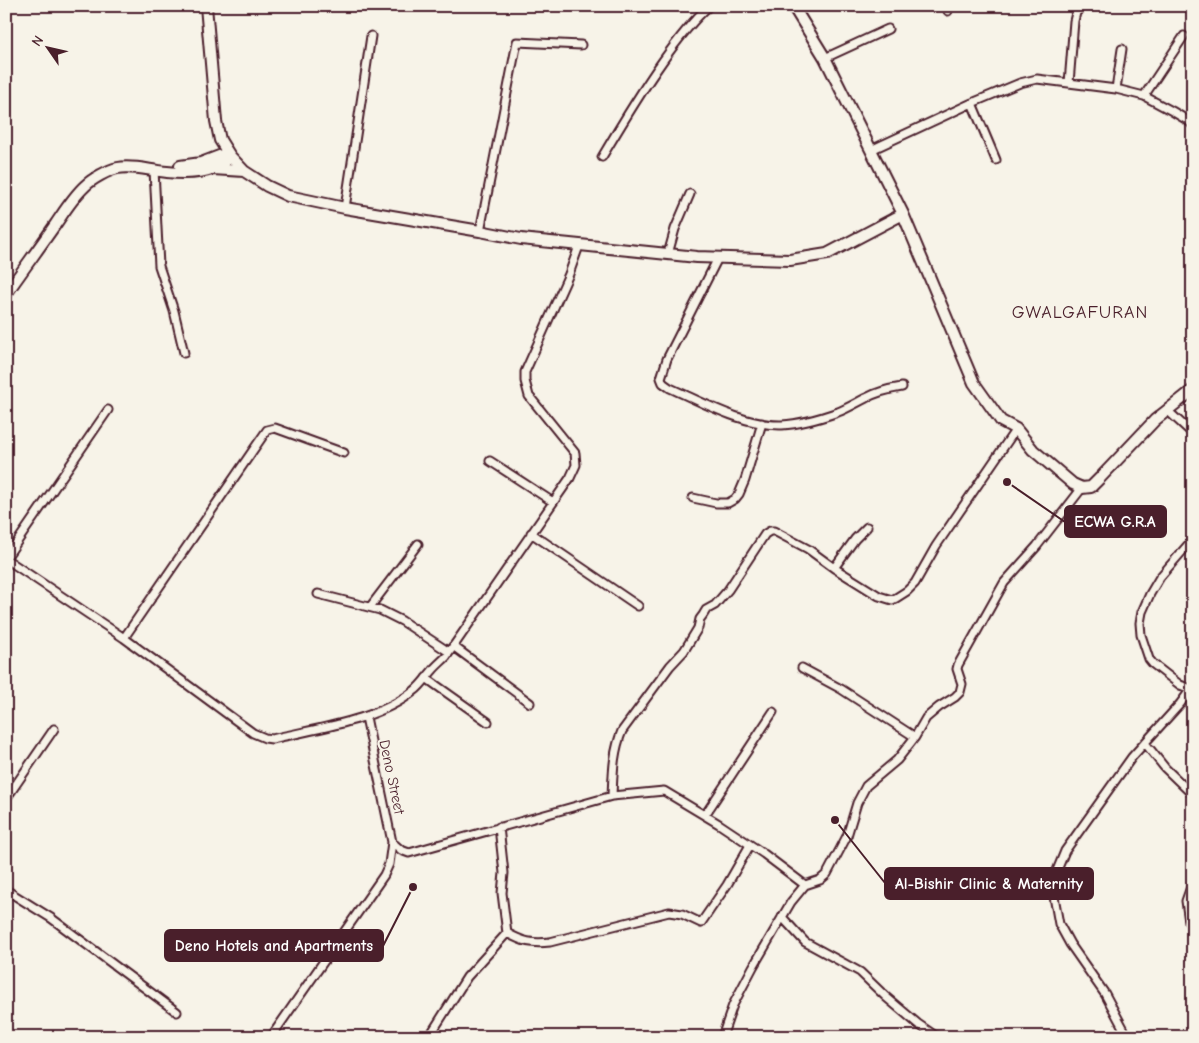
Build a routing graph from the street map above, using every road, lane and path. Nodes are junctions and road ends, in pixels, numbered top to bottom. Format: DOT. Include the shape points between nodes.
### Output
graph roads {
  1 [pos="206,6"];
  2 [pos="709,6"];
  3 [pos="793,6"];
  4 [pos="1081,6"];
  5 [pos="888,29"];
  6 [pos="371,36"];
  7 [pos="1184,36"];
  8 [pos="581,45"];
  9 [pos="1122,49"];
  10 [pos="825,58"];
  11 [pos="1069,83"];
  12 [pos="1116,89"];
  13 [pos="1144,96"];
  14 [pos="972,103"];
  15 [pos="1193,125"];
  16 [pos="220,140"];
  17 [pos="871,150"];
  18 [pos="230,156"];
  19 [pos="602,157"];
  20 [pos="996,160"];
  21 [pos="211,164"];
  22 [pos="154,170"];
  23 [pos="244,171"];
  24 [pos="690,194"];
  25 [pos="345,208"];
  26 [pos="903,214"];
  27 [pos="480,231"];
  28 [pos="579,246"];
  29 [pos="668,254"];
  30 [pos="718,258"];
  31 [pos="6,294"];
  32 [pos="184,353"];
  33 [pos="902,387"];
  34 [pos="1193,390"];
  35 [pos="108,410"];
  36 [pos="1167,410"];
  37 [pos="762,423"];
  38 [pos="1016,429"];
  39 [pos="1193,434"];
  40 [pos="344,453"];
  41 [pos="490,461"];
  42 [pos="1082,488"];
  43 [pos="693,498"];
  44 [pos="553,502"];
  45 [pos="867,527"];
  46 [pos="531,534"];
  47 [pos="1193,538"];
  48 [pos="418,544"];
  49 [pos="6,558"];
  50 [pos="834,568"];
  51 [pos="318,594"];
  52 [pos="638,606"];
  53 [pos="370,607"];
  54 [pos="124,638"];
  55 [pos="451,649"];
  56 [pos="802,668"];
  57 [pos="426,678"];
  58 [pos="1192,688"];
  59 [pos="530,703"];
  60 [pos="773,712"];
  61 [pos="366,717"];
  62 [pos="488,722"];
  63 [pos="54,729"];
  64 [pos="915,737"];
  65 [pos="1145,743"];
  66 [pos="1193,794"];
  67 [pos="612,796"];
  68 [pos="6,799"];
  69 [pos="705,815"];
  70 [pos="499,827"];
  71 [pos="392,842"];
  72 [pos="750,845"];
  73 [pos="1193,881"];
  74 [pos="805,885"];
  75 [pos="6,890"];
  76 [pos="782,917"];
  77 [pos="1193,931"];
  78 [pos="507,933"];
  79 [pos="177,1012"];
  80 [pos="271,1037"];
  81 [pos="429,1037"];
  82 [pos="722,1037"];
  83 [pos="938,1037"];
  84 [pos="1128,1037"];
  1 -- 16 [label="street"];
  2 -- 19 [label="street" via="678,40"];
  3 -- 10 [label="street"];
  4 -- 11 [label="street" via="1074,21"];
  5 -- 10 [label="street"];
  6 -- 25 [label="street"];
  7 -- 13 [label="street"];
  8 -- 27 [label="street" via="517,42"];
  9 -- 12 [label="street"];
  10 -- 17 [label="street"];
  11 -- 12 [label="street"];
  11 -- 14 [label="street" via="1028,80"];
  12 -- 13 [label="street"];
  13 -- 15 [label="street"];
  14 -- 17 [label="street"];
  14 -- 20 [label="street"];
  16 -- 18 [label="street"];
  16 -- 21 [label="street"];
  17 -- 26 [label="street"];
  18 -- 21 [label="street" via="224,163"];
  18 -- 23 [label="street"];
  21 -- 22 [label="street" via="197,172"];
  21 -- 23 [label="street"];
  22 -- 31 [label="street" via="117,168 92,180 76,196"];
  22 -- 32 [label="street" via="159,266"];
  23 -- 25 [label="street" via="288,196"];
  24 -- 29 [label="street"];
  25 -- 27 [label="street"];
  26 -- 30 [label="street" via="827,254 790,260"];
  26 -- 38 [label="street" via="974,383 1001,421"];
  27 -- 28 [label="street"];
  28 -- 29 [label="street"];
  28 -- 44 [label="street" via="525,381 529,396 575,453 575,469"];
  29 -- 30 [label="street"];
  30 -- 37 [label="street" via="667,359 661,378 670,388"];
  33 -- 37 [label="street" via="886,390 818,419 783,425"];
  34 -- 36 [label="street"];
  35 -- 49 [label="street"];
  36 -- 39 [label="street"];
  36 -- 42 [label="street" via="1091,487"];
  37 -- 43 [label="street" via="739,494 728,503"];
  38 -- 42 [label="street" via="1033,450"];
  38 -- 50 [label="street" via="915,582 901,596 892,600 885,598"];
  40 -- 54 [label="street" via="275,428 267,430"];
  41 -- 44 [label="street"];
  42 -- 64 [label="street" via="1004,583 958,665 962,684 960,692 926,718"];
  44 -- 46 [label="street"];
  45 -- 50 [label="street"];
  46 -- 52 [label="street"];
  46 -- 55 [label="street"];
  47 -- 58 [label="street" via="1160,577 1142,612 1140,623 1140,635 1153,664 1180,684"];
  48 -- 53 [label="street"];
  49 -- 54 [label="street"];
  50 -- 67 [label="street" via="808,549 774,531 765,534 728,590 703,614 684,652 622,731 614,761"];
  51 -- 53 [label="street"];
  53 -- 55 [label="street"];
  54 -- 61 [label="street" via="253,733 265,738"];
  55 -- 57 [label="street"];
  55 -- 59 [label="street"];
  56 -- 64 [label="street"];
  57 -- 61 [label="street" via="412,693"];
  57 -- 62 [label="street"];
  58 -- 65 [label="street"];
  60 -- 69 [label="street"];
  61 -- 71 [label="street, Deno Street"];
  63 -- 68 [label="street"];
  64 -- 74 [label="street" via="897,760 872,780 861,794 847,836 827,874"];
  65 -- 66 [label="street" via="1164,768"];
  65 -- 84 [label="street" via="1065,851 1053,880 1059,924 1105,994"];
  67 -- 69 [label="street" via="664,791"];
  67 -- 70 [label="street"];
  69 -- 72 [label="street"];
  70 -- 71 [label="street" via="408,853"];
  70 -- 78 [label="street"];
  71 -- 80 [label="street" via="384,875"];
  72 -- 74 [label="street"];
  72 -- 78 [label="street" via="700,923 669,912 535,944"];
  73 -- 77 [label="street" via="1186,901"];
  74 -- 76 [label="street"];
  75 -- 79 [label="street" via="51,918"];
  76 -- 82 [label="street" via="734,1005"];
  76 -- 83 [label="street" via="805,942 860,972 918,1024"];
  78 -- 81 [label="street" via="467,977"];
}
